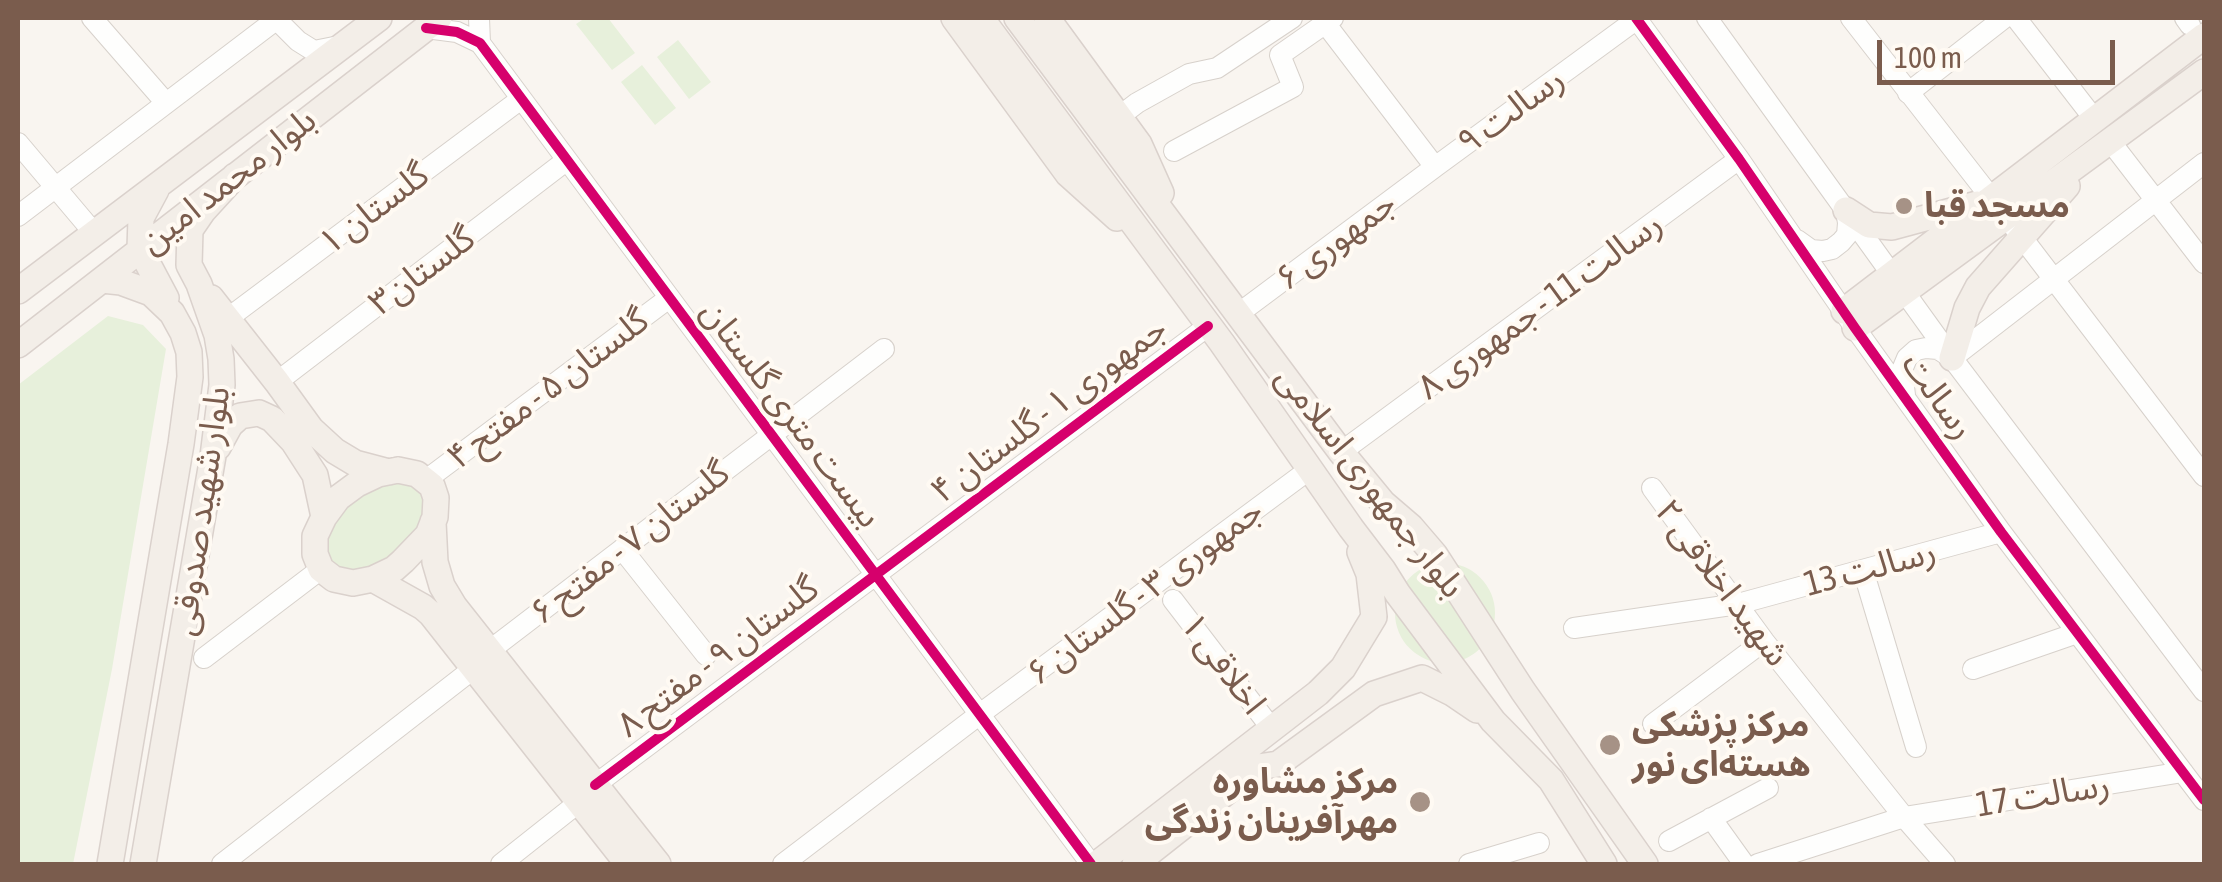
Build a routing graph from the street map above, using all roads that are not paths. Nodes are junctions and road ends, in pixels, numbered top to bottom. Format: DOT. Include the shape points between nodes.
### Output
graph roads {
  1 [pos="92,18"];
  2 [pos="276,18"];
  3 [pos="379,18"];
  4 [pos="478,18"];
  5 [pos="954,18"];
  6 [pos="981,18"];
  7 [pos="1017,18"];
  8 [pos="1047,18"];
  9 [pos="1292,18"];
  10 [pos="1636,18"];
  11 [pos="1706,18"];
  12 [pos="1852,18"];
  13 [pos="2004,18"];
  14 [pos="2016,18"];
  15 [pos="1329,20"];
  16 [pos="432,21"];
  17 [pos="2193,26"];
  18 [pos="480,43"];
  19 [pos="340,46"];
  20 [pos="2204,72"];
  21 [pos="1908,92"];
  22 [pos="521,99"];
  23 [pos="166,102"];
  24 [pos="1120,116"];
  25 [pos="2102,136"];
  26 [pos="18,143"];
  27 [pos="1174,151"];
  28 [pos="567,160"];
  29 [pos="1739,160"];
  30 [pos="2204,163"];
  31 [pos="1435,167"];
  32 [pos="235,176"];
  33 [pos="158,185"];
  34 [pos="55,187"];
  35 [pos="2156,200"];
  36 [pos="1846,210"];
  37 [pos="18,216"];
  38 [pos="2006,218"];
  39 [pos="94,233"];
  40 [pos="1182,238"];
  41 [pos="1795,239"];
  42 [pos="140,249"];
  43 [pos="1159,255"];
  44 [pos="2204,263"];
  45 [pos="194,274"];
  46 [pos="102,280"];
  47 [pos="2055,280"];
  48 [pos="1898,284"];
  49 [pos="18,291"];
  50 [pos="670,298"];
  51 [pos="169,305"];
  52 [pos="1238,314"];
  53 [pos="227,318"];
  54 [pos="1849,319"];
  55 [pos="1208,326"];
  56 [pos="18,345"];
  57 [pos="884,350"];
  58 [pos="1952,358"];
  59 [pos="277,382"];
  60 [pos="1904,395"];
  61 [pos="771,434"];
  62 [pos="1341,452"];
  63 [pos="213,456"];
  64 [pos="1310,470"];
  65 [pos="388,472"];
  66 [pos="2204,476"];
  67 [pos="426,480"];
  68 [pos="1652,488"];
  69 [pos="324,517"];
  70 [pos="433,522"];
  71 [pos="1351,528"];
  72 [pos="2001,532"];
  73 [pos="622,549"];
  74 [pos="321,568"];
  75 [pos="1862,570"];
  76 [pos="875,573"];
  77 [pos="374,578"];
  78 [pos="1174,600"];
  79 [pos="1738,604"];
  80 [pos="1574,628"];
  81 [pos="2077,632"];
  82 [pos="1764,641"];
  83 [pos="706,656"];
  84 [pos="204,658"];
  85 [pos="481,660"];
  86 [pos="1973,669"];
  87 [pos="2204,691"];
  88 [pos="980,714"];
  89 [pos="1493,721"];
  90 [pos="1653,724"];
  91 [pos="1272,729"];
  92 [pos="1916,746"];
  93 [pos="2182,772"];
  94 [pos="1768,788"];
  95 [pos="586,794"];
  96 [pos="2204,800"];
  97 [pos="1904,817"];
  98 [pos="1712,818"];
  99 [pos="1669,840"];
  100 [pos="1539,843"];
  101 [pos="110,864"];
  102 [pos="143,864"];
  103 [pos="222,864"];
  104 [pos="501,864"];
  105 [pos="628,864"];
  106 [pos="658,864"];
  107 [pos="782,864"];
  108 [pos="1094,864"];
  109 [pos="1135,864"];
  110 [pos="1469,864"];
  111 [pos="1602,864"];
  112 [pos="1645,864"];
  113 [pos="1744,864"];
  114 [pos="1758,864"];
  115 [pos="1945,864"];
  1 -- 23 [label="street"];
  2 -- 19 [label="street" via="314,51"];
  2 -- 23 [label="street"];
  3 -- 19 [label="main road, بلوار محمد امین"];
  4 -- 18 [label="street"];
  5 -- 43 [label="main road" via="1068,174"];
  6 -- 43 [label="main road, بلوار جمهوری اسلامی"];
  7 -- 40 [label="main road, بلوار جمهوری اسلامی"];
  8 -- 24 [label="main road"];
  9 -- 24 [label="street" via="1218,68 1189,74"];
  10 -- 29 [label="street, رسالت"];
  10 -- 31 [label="street, رسالت ۹"];
  11 -- 36 [label="street, رسالت"];
  12 -- 21 [label="street"];
  13 -- 21 [label="street"];
  14 -- 25 [label="street"];
  15 -- 27 [label="street" via="1280,56 1293,87"];
  15 -- 31 [label="street, رسالت ۹"];
  16 -- 18 [label="street"];
  16 -- 32 [label="main road, بلوار محمد امین"];
  17 -- 25 [label="main road"];
  18 -- 22 [label="street, بیست متری گلستان"];
  19 -- 33 [label="main road, بلوار محمد امین"];
  20 -- 25 [label="main road"];
  21 -- 38 [label="street"];
  22 -- 28 [label="street, بیست متری گلستان"];
  22 -- 53 [label="street, گلستان ۱"];
  23 -- 34 [label="street"];
  24 -- 40 [label="main road"];
  25 -- 35 [label="street"];
  25 -- 38 [label="main road"];
  25 -- 38 [label="main road"];
  26 -- 34 [label="street"];
  28 -- 50 [label="street, بیست متری گلستان"];
  28 -- 59 [label="street, گلستان۳"];
  29 -- 41 [label="street, رسالت"];
  29 -- 62 [label="street, رسالت 11 - جمهوری ۸"];
  30 -- 35 [label="street"];
  31 -- 52 [label="street, جمهوری ۶"];
  32 -- 42 [label="main road, بلوار محمد امین"];
  32 -- 45 [label="main road" via="190,230"];
  33 -- 39 [label="main road, بلوار محمد امین"];
  33 -- 42 [label="main road" via="141,218"];
  34 -- 37 [label="street"];
  34 -- 39 [label="street"];
  35 -- 44 [label="street"];
  35 -- 47 [label="street"];
  36 -- 38 [label="main road" via="1869,225 1892,228"];
  36 -- 41 [label="street" via="1847,234 1832,248 1810,250"];
  36 -- 48 [label="street, رسالت"];
  38 -- 47 [label="street"];
  38 -- 48 [label="main road"];
  38 -- 58 [label="main road"];
  39 -- 49 [label="main road, بلوار محمد امین"];
  40 -- 52 [label="main road, بلوار جمهوری اسلامی"];
  41 -- 54 [label="street, رسالت"];
  42 -- 46 [label="main road, بلوار محمد امین"];
  42 -- 51 [label="main road, بلوار شهید صدوقی"];
  43 -- 55 [label="main road, بلوار جمهوری اسلامی"];
  45 -- 51 [label="main road" via="167,264 162,282"];
  45 -- 53 [label="main road"];
  45 -- 63 [label="main road, بلوار شهید صدوقی" via="222,358"];
  46 -- 51 [label="main road" via="122,282"];
  46 -- 56 [label="main road, بلوار محمد امین"];
  47 -- 58 [label="street"];
  47 -- 66 [label="street"];
  48 -- 54 [label="main road"];
  48 -- 58 [label="street, رسالت"];
  50 -- 61 [label="street, بیست متری گلستان"];
  50 -- 67 [label="street, گلستان ۵ - مفتح ۴"];
  51 -- 101 [label="main road, بلوار شهید صدوقی" via="189,352 190,376"];
  52 -- 62 [label="main road, بلوار جمهوری اسلامی"];
  53 -- 59 [label="main road"];
  54 -- 60 [label="street, رسالت"];
  55 -- 64 [label="main road, بلوار جمهوری اسلامی"];
  55 -- 76 [label="street, جمهوری ۱ - گلستان ۴"];
  57 -- 61 [label="street, گلستان ۷ - مفتح ۶"];
  58 -- 60 [label="street" via="1916,350 1902,370"];
  58 -- 87 [label="street, رسالت"];
  59 -- 65 [label="main road" via="335,451"];
  60 -- 72 [label="street, رسالت"];
  61 -- 73 [label="street, گلستان ۷ - مفتح ۶"];
  61 -- 76 [label="street, بیست متری گلستان"];
  62 -- 112 [label="main road, بلوار جمهوری اسلامی" via="1434,555"];
  63 -- 69 [label="main road" via="240,416 272,419 314,475"];
  63 -- 102 [label="main road, بلوار شهید صدوقی"];
  64 -- 71 [label="main road, بلوار جمهوری اسلامی"];
  64 -- 88 [label="street, جمهوری ۳ - گلستان ۶"];
  65 -- 67 [label="main road"];
  65 -- 69 [label="main road" via="357,484"];
  67 -- 70 [label="main road" via="436,498"];
  68 -- 79 [label="street, شهید اخلاقی ۲"];
  69 -- 74 [label="main road" via="314,545"];
  70 -- 77 [label="main road" via="404,561"];
  70 -- 85 [label="main road" via="442,586"];
  71 -- 89 [label="main road, بلوار جمهوری اسلامی"];
  71 -- 91 [label="main road" via="1370,574 1374,617 1343,668"];
  72 -- 75 [label="street, رسالت 13"];
  72 -- 81 [label="street, رسالت"];
  73 -- 83 [label="street"];
  73 -- 85 [label="street, گلستان ۷ - مفتح ۶"];
  74 -- 77 [label="main road" via="343,582"];
  74 -- 84 [label="street"];
  75 -- 79 [label="street, رسالت 13"];
  75 -- 92 [label="street"];
  76 -- 88 [label="street, بیست متری گلستان"];
  76 -- 95 [label="street, گلستان ۹ - مفتح ۸"];
  77 -- 85 [label="main road" via="424,607"];
  78 -- 91 [label="street, اخلاقی ۱"];
  79 -- 80 [label="street, رسالت 13"];
  79 -- 82 [label="street, شهید اخلاقی ۲"];
  81 -- 86 [label="street"];
  81 -- 93 [label="street, رسالت"];
  82 -- 90 [label="street"];
  82 -- 97 [label="street, شهید اخلاقی ۲"];
  85 -- 95 [label="main road"];
  85 -- 103 [label="street, گلستان ۷ - مفتح ۶"];
  88 -- 107 [label="street, جمهوری ۳ - گلستان ۶"];
  88 -- 108 [label="street, بیست متری گلستان"];
  89 -- 109 [label="main road" via="1422,678 1374,694 1278,764 1258,767"];
  89 -- 111 [label="main road, بلوار جمهوری اسلامی" via="1551,780"];
  91 -- 108 [label="main road"];
  93 -- 96 [label="street, رسالت"];
  93 -- 97 [label="street, رسالت 17"];
  94 -- 98 [label="street"];
  95 -- 104 [label="street, گلستان ۹ - مفتح ۸"];
  95 -- 105 [label="main road"];
  95 -- 106 [label="main road"];
  97 -- 114 [label="street, رسالت 17"];
  97 -- 115 [label="street, شهید اخلاقی ۲"];
  98 -- 99 [label="street"];
  98 -- 113 [label="street"];
  100 -- 110 [label="street"];
}
